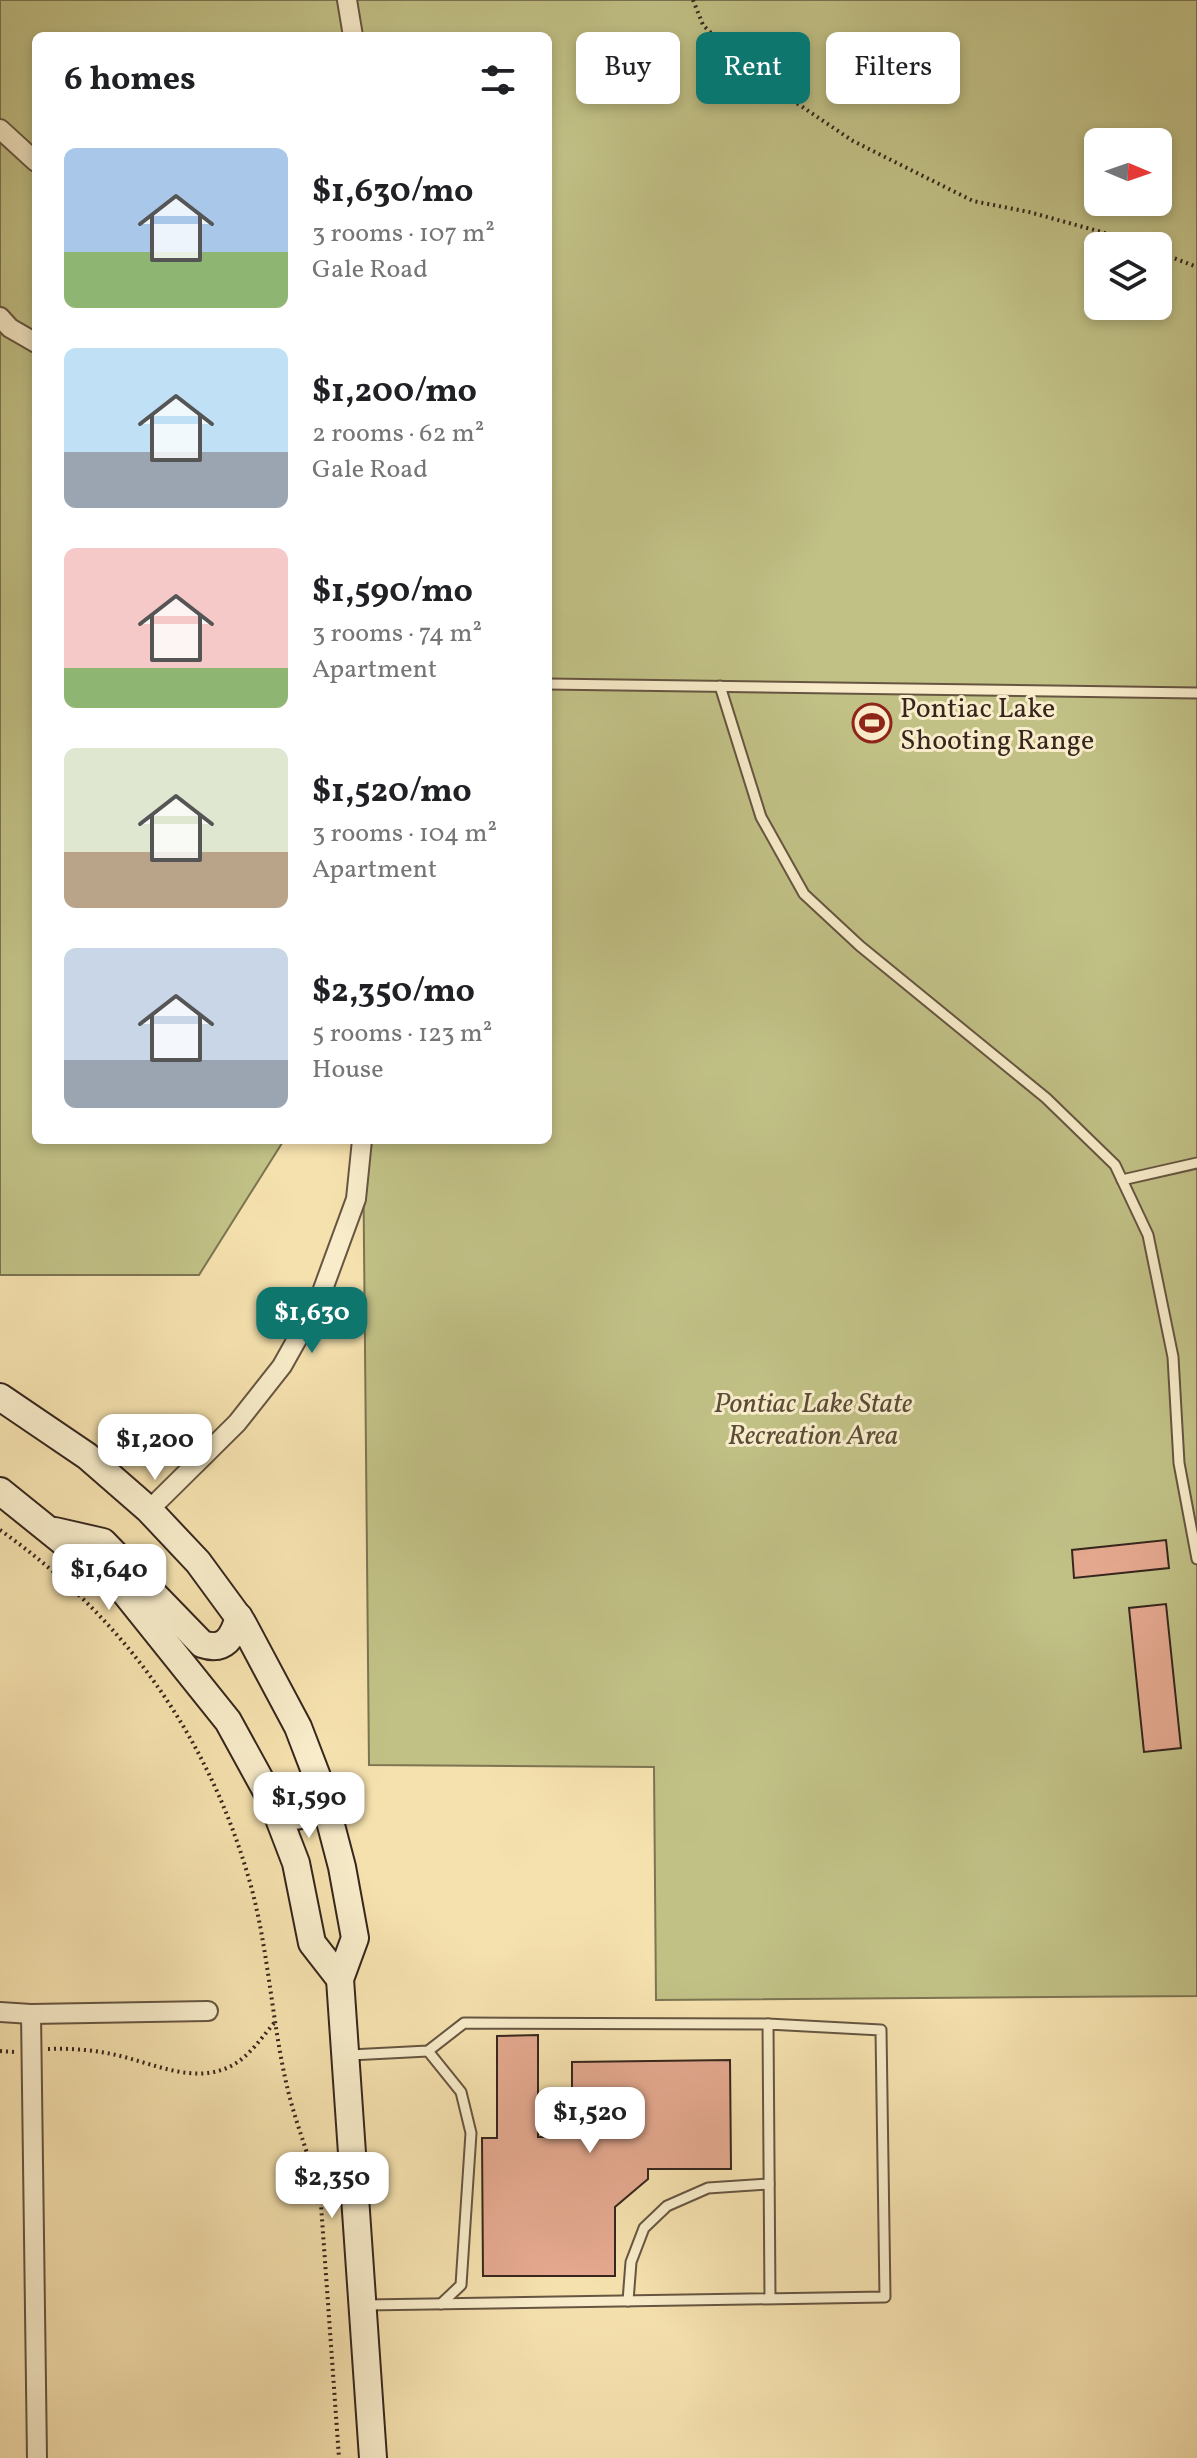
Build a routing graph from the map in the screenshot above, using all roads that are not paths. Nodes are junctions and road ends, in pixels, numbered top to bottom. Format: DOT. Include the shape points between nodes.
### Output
graph roads {
  1 [pos="347,0"];
  2 [pos="352,32"];
  3 [pos="0,129"];
  4 [pos="32,158"];
  5 [pos="0,317"];
  6 [pos="32,341"];
  7 [pos="552,684"];
  8 [pos="720,686"];
  9 [pos="1197,693"];
  10 [pos="362,1144"];
  11 [pos="1197,1163"];
  12 [pos="1122,1180"];
  13 [pos="0,1397"];
  14 [pos="0,1491"];
  15 [pos="149,1510"];
  16 [pos="48,1529"];
  17 [pos="1197,1559"];
  18 [pos="239,1617"];
  19 [pos="325,1803"];
  20 [pos="278,1815"];
  21 [pos="340,1979"];
  22 [pos="208,2011"];
  23 [pos="0,2012"];
  24 [pos="31,2014"];
  25 [pos="768,2024"];
  26 [pos="428,2051"];
  27 [pos="346,2055"];
  28 [pos="769,2184"];
  29 [pos="770,2299"];
  30 [pos="628,2301"];
  31 [pos="441,2304"];
  32 [pos="363,2305"];
  33 [pos="37,2458"];
  34 [pos="373,2458"];
  1 -- 2 [label="street"];
  3 -- 4 [label="street"];
  5 -- 6 [label="street"];
  7 -- 8 [label="lane"];
  8 -- 9 [label="lane"];
  8 -- 12 [label="lane" via="761,817 804,894 1046,1098 1115,1165"];
  10 -- 15 [label="street" via="356,1199 319,1300 282,1366 237,1423"];
  11 -- 12 [label="lane"];
  12 -- 17 [label="lane" via="1148,1235 1173,1357 1179,1463"];
  13 -- 15 [label="main road" via="87,1456"];
  14 -- 16 [label="main road"];
  15 -- 18 [label="main road" via="198,1562"];
  16 -- 18 [label="main road" via="103,1542 202,1644 211,1648 230,1640"];
  16 -- 20 [label="main road" via="133,1602 228,1721"];
  18 -- 19 [label="main road" via="298,1727"];
  19 -- 20 [label="main road" via="297,1818"];
  19 -- 21 [label="main road" via="355,1938"];
  20 -- 21 [label="main road" via="296,1863 312,1943"];
  21 -- 27 [label="main road"];
  22 -- 24 [label="street"];
  23 -- 24 [label="street"];
  24 -- 33 [label="street"];
  25 -- 26 [label="lane" via="464,2023"];
  25 -- 28 [label="lane"];
  25 -- 29 [label="lane" via="881,2030 885,2297"];
  26 -- 27 [label="lane"];
  26 -- 31 [label="lane" via="461,2092 471,2133 461,2285"];
  27 -- 32 [label="main road"];
  28 -- 29 [label="lane"];
  28 -- 30 [label="lane" via="708,2188 667,2206 644,2228 631,2262"];
  29 -- 30 [label="lane"];
  30 -- 31 [label="lane"];
  31 -- 32 [label="lane"];
  32 -- 34 [label="main road"];
}
